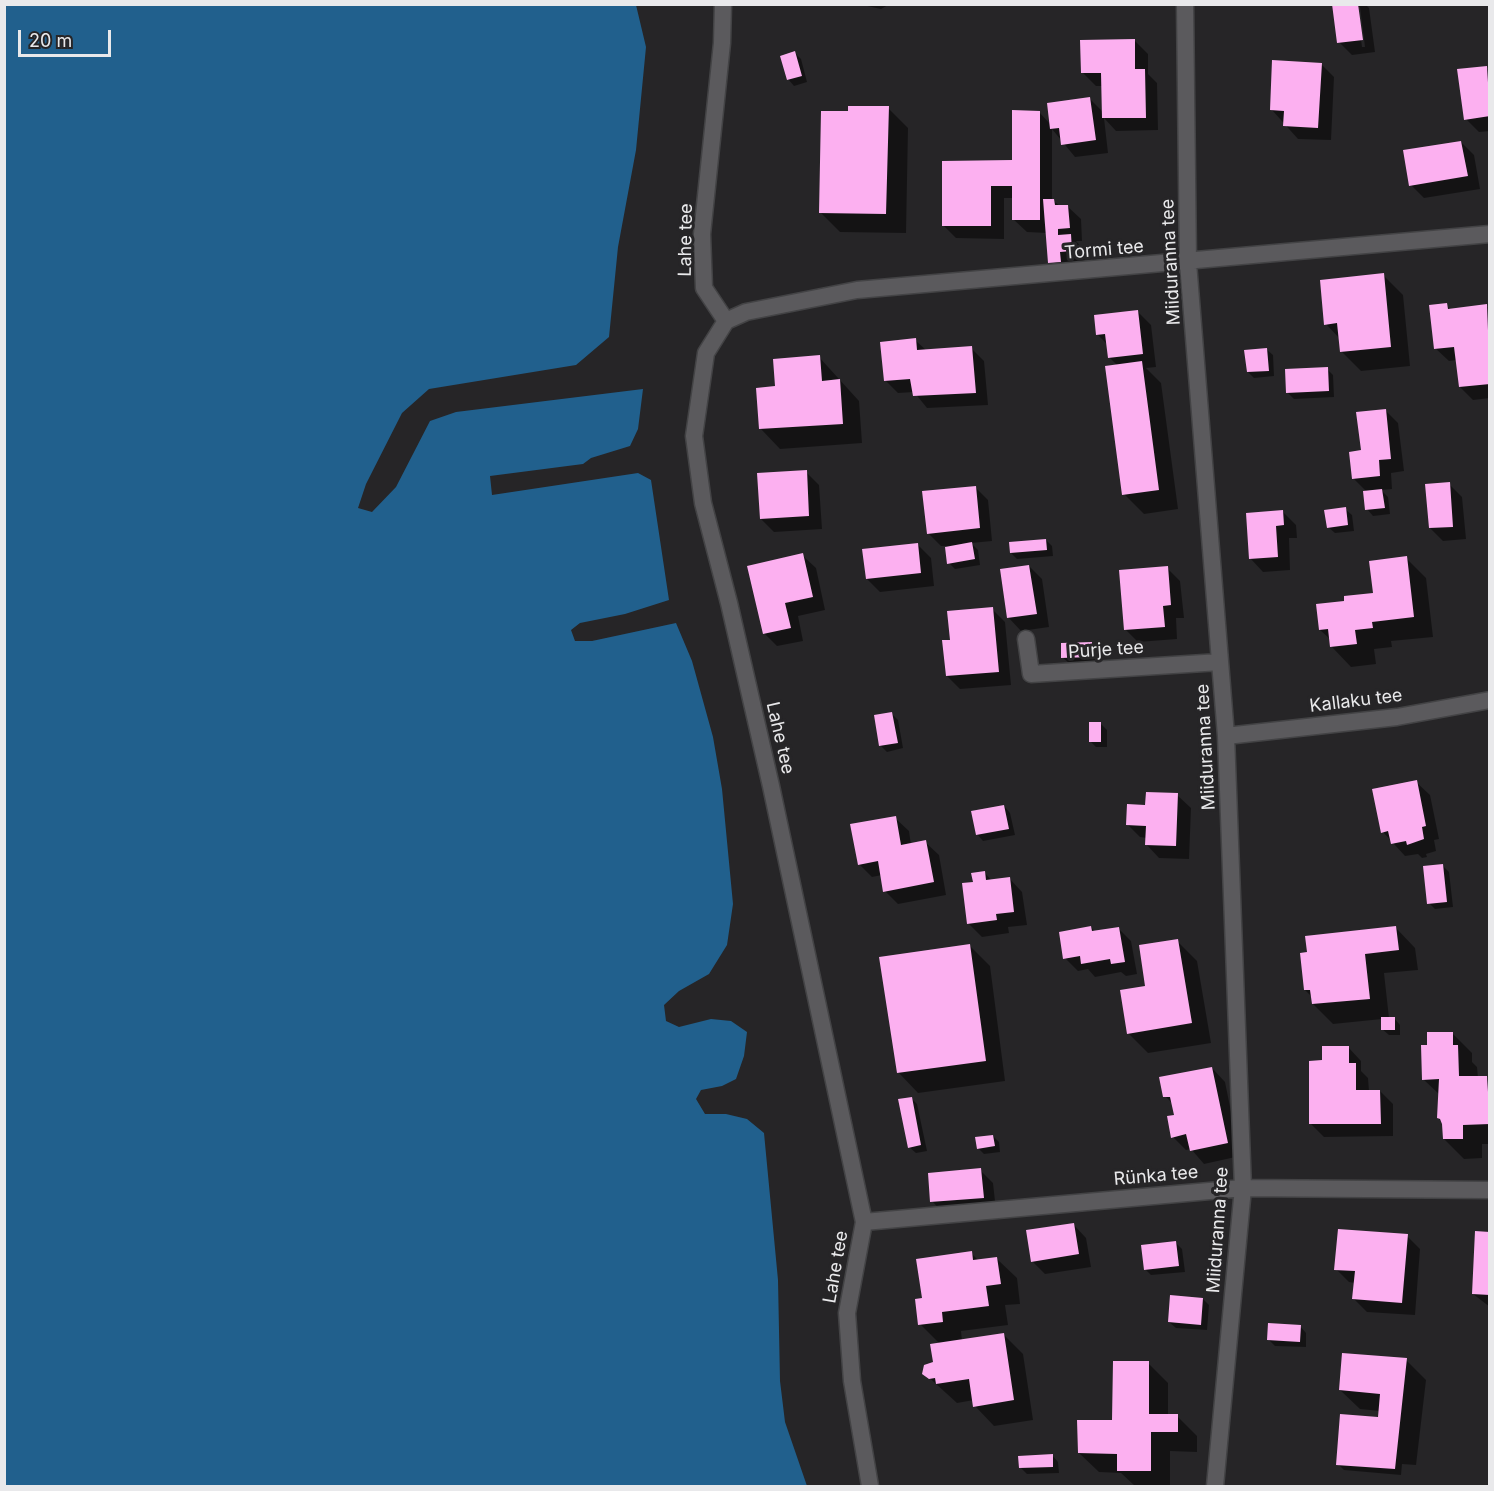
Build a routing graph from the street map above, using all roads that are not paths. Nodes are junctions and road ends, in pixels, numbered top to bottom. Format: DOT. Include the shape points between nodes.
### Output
graph roads {
  1 [pos="723,4"];
  2 [pos="1185,4"];
  3 [pos="1490,234"];
  4 [pos="1188,263"];
  5 [pos="726,321"];
  6 [pos="1026,639"];
  7 [pos="1220,662"];
  8 [pos="1490,700"];
  9 [pos="1226,736"];
  10 [pos="1243,1188"];
  11 [pos="1490,1190"];
  12 [pos="864,1222"];
  13 [pos="870,1486"];
  14 [pos="1215,1486"];
  1 -- 5 [label="street, Lahe tee" via="702,234 704,288"];
  2 -- 4 [label="street, Miiduranna tee"];
  3 -- 4 [label="street, Tormi tee"];
  4 -- 5 [label="street, Tormi tee" via="857,290 746,312"];
  4 -- 7 [label="street, Miiduranna tee"];
  5 -- 12 [label="street, Lahe tee" via="706,353 694,436 703,503 771,786"];
  6 -- 7 [label="street, Purje tee" via="1031,675"];
  7 -- 9 [label="street, Miiduranna tee"];
  8 -- 9 [label="street, Kallaku tee" via="1397,717"];
  9 -- 10 [label="street, Miiduranna tee"];
  10 -- 11 [label="street, Rünka tee"];
  10 -- 12 [label="street, Rünka tee"];
  10 -- 14 [label="street, Miiduranna tee"];
  12 -- 13 [label="street, Lahe tee" via="847,1313 852,1382"];
}
